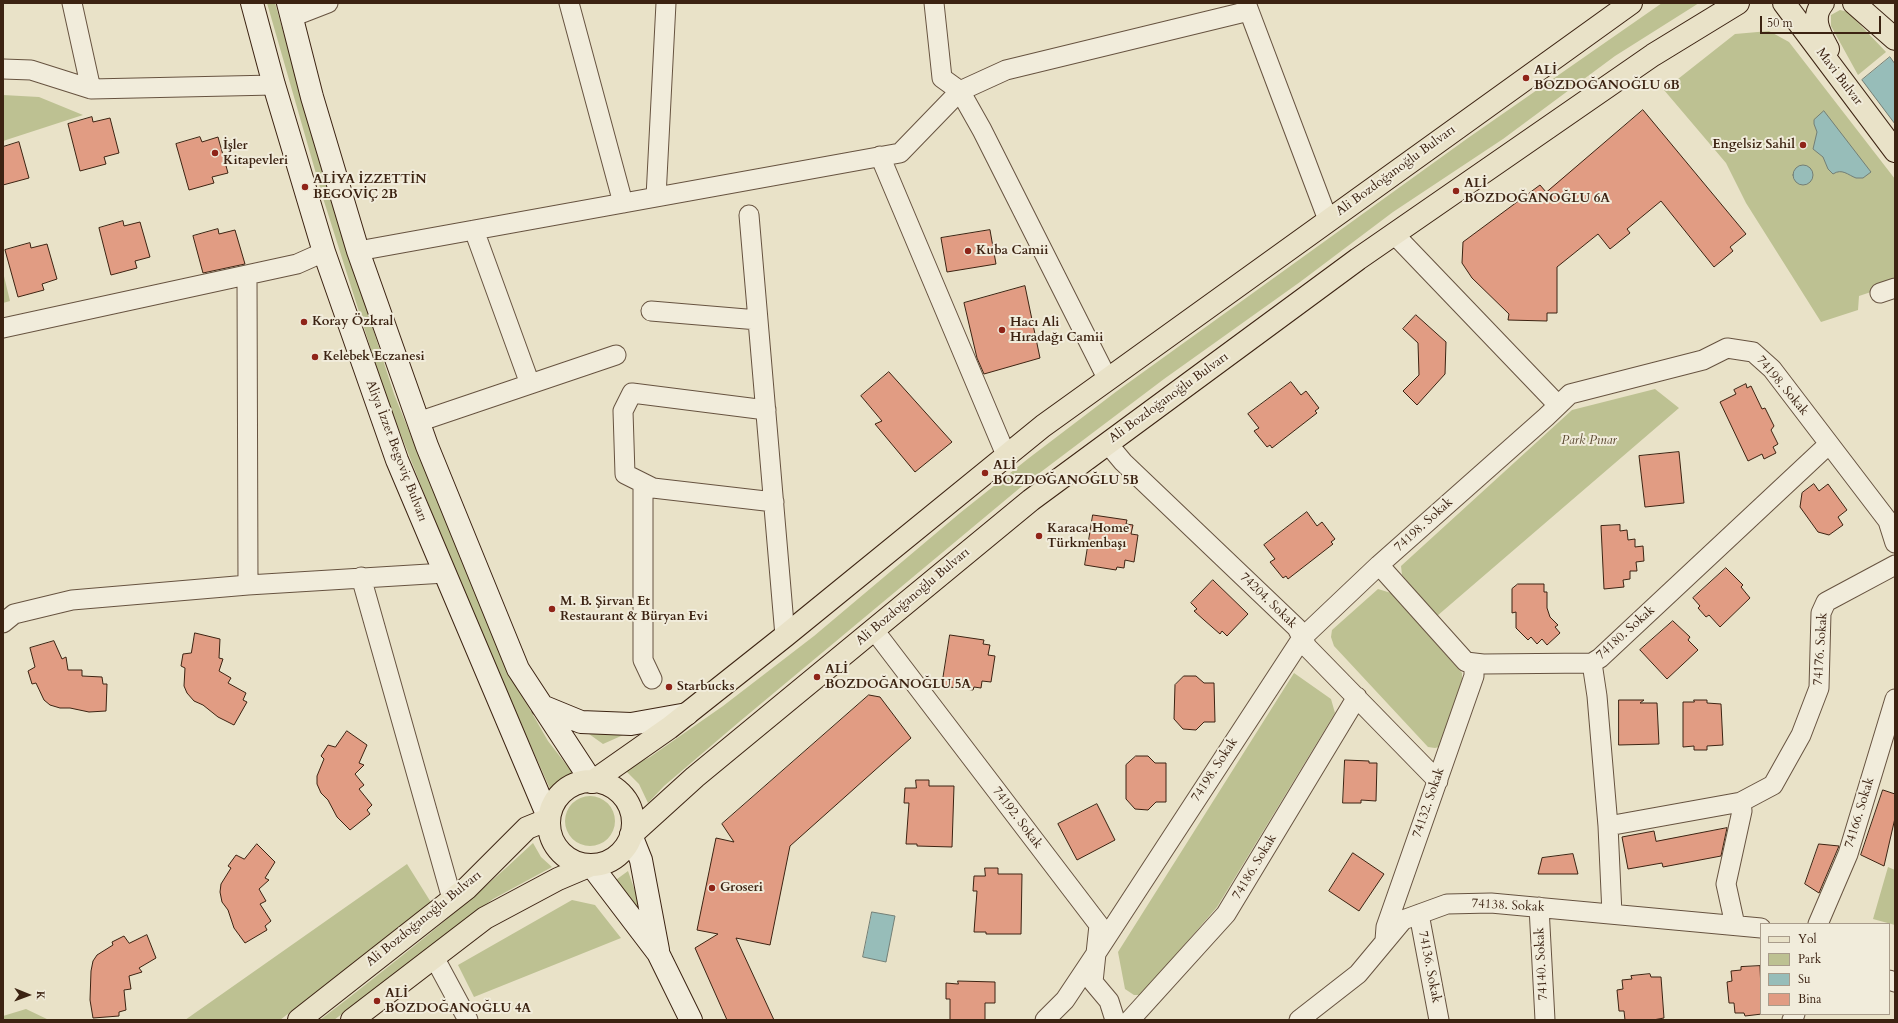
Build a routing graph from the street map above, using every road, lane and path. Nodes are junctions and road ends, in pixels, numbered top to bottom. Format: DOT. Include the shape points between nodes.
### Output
graph roads {
  1 [pos="72,3"];
  2 [pos="252,3"];
  3 [pos="328,3"];
  4 [pos="569,3"];
  5 [pos="666,3"];
  6 [pos="934,3"];
  7 [pos="1631,3"];
  8 [pos="1738,3"];
  9 [pos="1784,3"];
  10 [pos="1823,3"];
  11 [pos="1854,3"];
  12 [pos="1870,3"];
  13 [pos="1247,7"];
  14 [pos="290,10"];
  15 [pos="1895,35"];
  16 [pos="1895,39"];
  17 [pos="3,69"];
  18 [pos="274,84"];
  19 [pos="91,89"];
  20 [pos="1848,90"];
  21 [pos="960,91"];
  22 [pos="1895,151"];
  23 [pos="880,156"];
  24 [pos="656,197"];
  25 [pos="622,203"];
  26 [pos="749,215"];
  27 [pos="1328,220"];
  28 [pos="474,230"];
  29 [pos="1394,234"];
  30 [pos="358,251"];
  31 [pos="324,252"];
  32 [pos="247,276"];
  33 [pos="651,311"];
  34 [pos="758,320"];
  35 [pos="3,328"];
  36 [pos="616,355"];
  37 [pos="1107,378"];
  38 [pos="530,384"];
  39 [pos="1558,405"];
  40 [pos="766,410"];
  41 [pos="418,422"];
  42 [pos="1108,444"];
  43 [pos="1829,444"];
  44 [pos="1006,455"];
  45 [pos="643,483"];
  46 [pos="774,502"];
  47 [pos="1895,543"];
  48 [pos="1895,565"];
  49 [pos="1379,566"];
  50 [pos="445,573"];
  51 [pos="361,577"];
  52 [pos="248,585"];
  53 [pos="3,623"];
  54 [pos="874,630"];
  55 [pos="785,636"];
  56 [pos="1302,638"];
  57 [pos="1592,663"];
  58 [pos="1474,664"];
  59 [pos="652,679"];
  60 [pos="1357,697"];
  61 [pos="1895,699"];
  62 [pos="542,706"];
  63 [pos="687,714"];
  64 [pos="1438,781"];
  65 [pos="592,782"];
  66 [pos="1741,802"];
  67 [pos="549,819"];
  68 [pos="1608,826"];
  69 [pos="631,835"];
  70 [pos="591,865"];
  71 [pos="452,899"];
  72 [pos="1539,907"];
  73 [pos="1419,914"];
  74 [pos="1612,914"];
  75 [pos="1818,923"];
  76 [pos="1735,925"];
  77 [pos="1760,928"];
  78 [pos="1385,943"];
  79 [pos="658,953"];
  80 [pos="1095,955"];
  81 [pos="434,957"];
  82 [pos="1309,1017"];
  83 [pos="299,1020"];
  84 [pos="352,1020"];
  85 [pos="468,1020"];
  86 [pos="691,1020"];
  87 [pos="1045,1020"];
  88 [pos="1115,1020"];
  89 [pos="1130,1020"];
  90 [pos="1439,1020"];
  91 [pos="1545,1020"];
  1 -- 19 [label="street"];
  2 -- 18 [label="main road, Aliya İzzet Begoviç Bulvarı"];
  3 -- 14 [label="street"];
  4 -- 25 [label="street"];
  5 -- 24 [label="street"];
  6 -- 21 [label="street" via="942,78"];
  7 -- 27 [label="main road, Ali Bozdoğanoğlu Bulvarı"];
  8 -- 29 [label="main road, Ali Bozdoğanoğlu Bulvarı" via="1653,55"];
  9 -- 20 [label="main road, Mavi Bulvar"];
  10 -- 20 [label="main road" via="1818,8 1816,27"];
  11 -- 16 [label="main road"];
  12 -- 15 [label="main road"];
  13 -- 21 [label="street" via="1006,70"];
  13 -- 27 [label="street"];
  14 -- 30 [label="main road" via="312,97"];
  17 -- 19 [label="street" via="31,70"];
  18 -- 19 [label="street"];
  18 -- 31 [label="main road, Aliya İzzet Begoviç Bulvarı"];
  20 -- 22 [label="main road, Mavi Bulvar"];
  21 -- 23 [label="street" via="900,153"];
  21 -- 37 [label="street"];
  23 -- 24 [label="street"];
  23 -- 44 [label="street"];
  24 -- 25 [label="street"];
  25 -- 28 [label="street"];
  26 -- 34 [label="street"];
  27 -- 37 [label="main road, Ali Bozdoğanoğlu Bulvarı"];
  28 -- 30 [label="street"];
  28 -- 38 [label="street"];
  29 -- 39 [label="street"];
  29 -- 42 [label="main road, Ali Bozdoğanoğlu Bulvarı"];
  30 -- 41 [label="main road"];
  31 -- 32 [label="street" via="297,264"];
  31 -- 50 [label="main road, Aliya İzzet Begoviç Bulvarı" via="397,460"];
  32 -- 35 [label="street"];
  32 -- 52 [label="street"];
  33 -- 34 [label="street"];
  34 -- 40 [label="street"];
  36 -- 38 [label="street"];
  37 -- 44 [label="main road, Ali Bozdoğanoğlu Bulvarı"];
  38 -- 41 [label="street"];
  39 -- 43 [label="street, 74198. Sokak" via="1570,394 1703,360 1727,348 1753,352 1772,369"];
  39 -- 49 [label="street, 74198. Sokak"];
  40 -- 45 [label="street" via="632,393 623,411 625,474"];
  40 -- 46 [label="street"];
  41 -- 62 [label="main road" via="518,669"];
  42 -- 54 [label="main road, Ali Bozdoğanoğlu Bulvarı" via="1031,500"];
  42 -- 56 [label="street, 74204. Sokak" via="1123,462 1297,628"];
  43 -- 47 [label="street, 74198. Sokak" via="1888,521"];
  43 -- 57 [label="street, 74180. Sokak"];
  44 -- 55 [label="main road, Ali Bozdoğanoğlu Bulvarı"];
  45 -- 46 [label="street" via="653,488"];
  45 -- 59 [label="street" via="643,660"];
  46 -- 55 [label="street"];
  48 -- 66 [label="street, 74176. Sokak" via="1826,602 1821,613 1819,688 1801,735 1772,785"];
  49 -- 56 [label="street, 74198. Sokak"];
  49 -- 58 [label="street" via="1466,662"];
  50 -- 51 [label="street"];
  50 -- 67 [label="main road, Aliya İzzet Begoviç Bulvarı"];
  51 -- 52 [label="street"];
  51 -- 71 [label="street"];
  52 -- 53 [label="street" via="72,600 14,614"];
  54 -- 69 [label="main road, Ali Bozdoğanoğlu Bulvarı" via="695,777"];
  54 -- 80 [label="street, 74192. Sokak" via="1099,925"];
  55 -- 63 [label="main road, Ali Bozdoğanoğlu Bulvarı"];
  56 -- 60 [label="street, 74204. Sokak" via="1307,647"];
  56 -- 80 [label="street, 74198. Sokak"];
  57 -- 58 [label="street, 74180. Sokak"];
  57 -- 68 [label="street"];
  58 -- 64 [label="street, 74132. Sokak" via="1474,676"];
  60 -- 64 [label="street, 74204. Sokak"];
  60 -- 89 [label="street, 74186. Sokak" via="1226,914"];
  61 -- 75 [label="street, 74166. Sokak" via="1848,854"];
  62 -- 63 [label="main road" via="581,722 632,724"];
  62 -- 65 [label="main road"];
  63 -- 65 [label="main road, Ali Bozdoğanoğlu Bulvarı"];
  64 -- 78 [label="street, 74132. Sokak" via="1386,927"];
  65 -- 67 [label="main road" via="572,785 561,794 553,806"];
  65 -- 69 [label="main road" via="613,787 624,796 632,815"];
  66 -- 68 [label="street, 74176. Sokak"];
  66 -- 76 [label="street" via="1742,811 1726,884"];
  67 -- 70 [label="main road" via="556,847 578,863"];
  67 -- 71 [label="main road, Ali Bozdoğanoğlu Bulvarı" via="527,828 467,888"];
  68 -- 74 [label="street"];
  69 -- 70 [label="main road" via="626,847 616,857 604,863"];
  69 -- 79 [label="main road" via="641,860"];
  70 -- 79 [label="main road"];
  70 -- 81 [label="main road" via="558,879 486,918"];
  71 -- 83 [label="main road, Ali Bozdoğanoğlu Bulvarı"];
  72 -- 73 [label="street, 74138. Sokak" via="1492,903 1447,904"];
  72 -- 74 [label="street, 74138. Sokak"];
  72 -- 91 [label="street, 74140. Sokak"];
  73 -- 78 [label="street, 74138. Sokak" via="1403,920"];
  73 -- 90 [label="street, 74136. Sokak"];
  74 -- 76 [label="street, 74138. Sokak"];
  76 -- 77 [label="street, 74138. Sokak"];
  78 -- 82 [label="street, 74138. Sokak" via="1358,974"];
  79 -- 86 [label="main road"];
  80 -- 87 [label="street, 74198. Sokak" via="1065,1000"];
  80 -- 88 [label="street, 74192. Sokak" via="1092,982 1109,1002"];
  81 -- 84 [label="main road"];
  81 -- 85 [label="street"];
}
